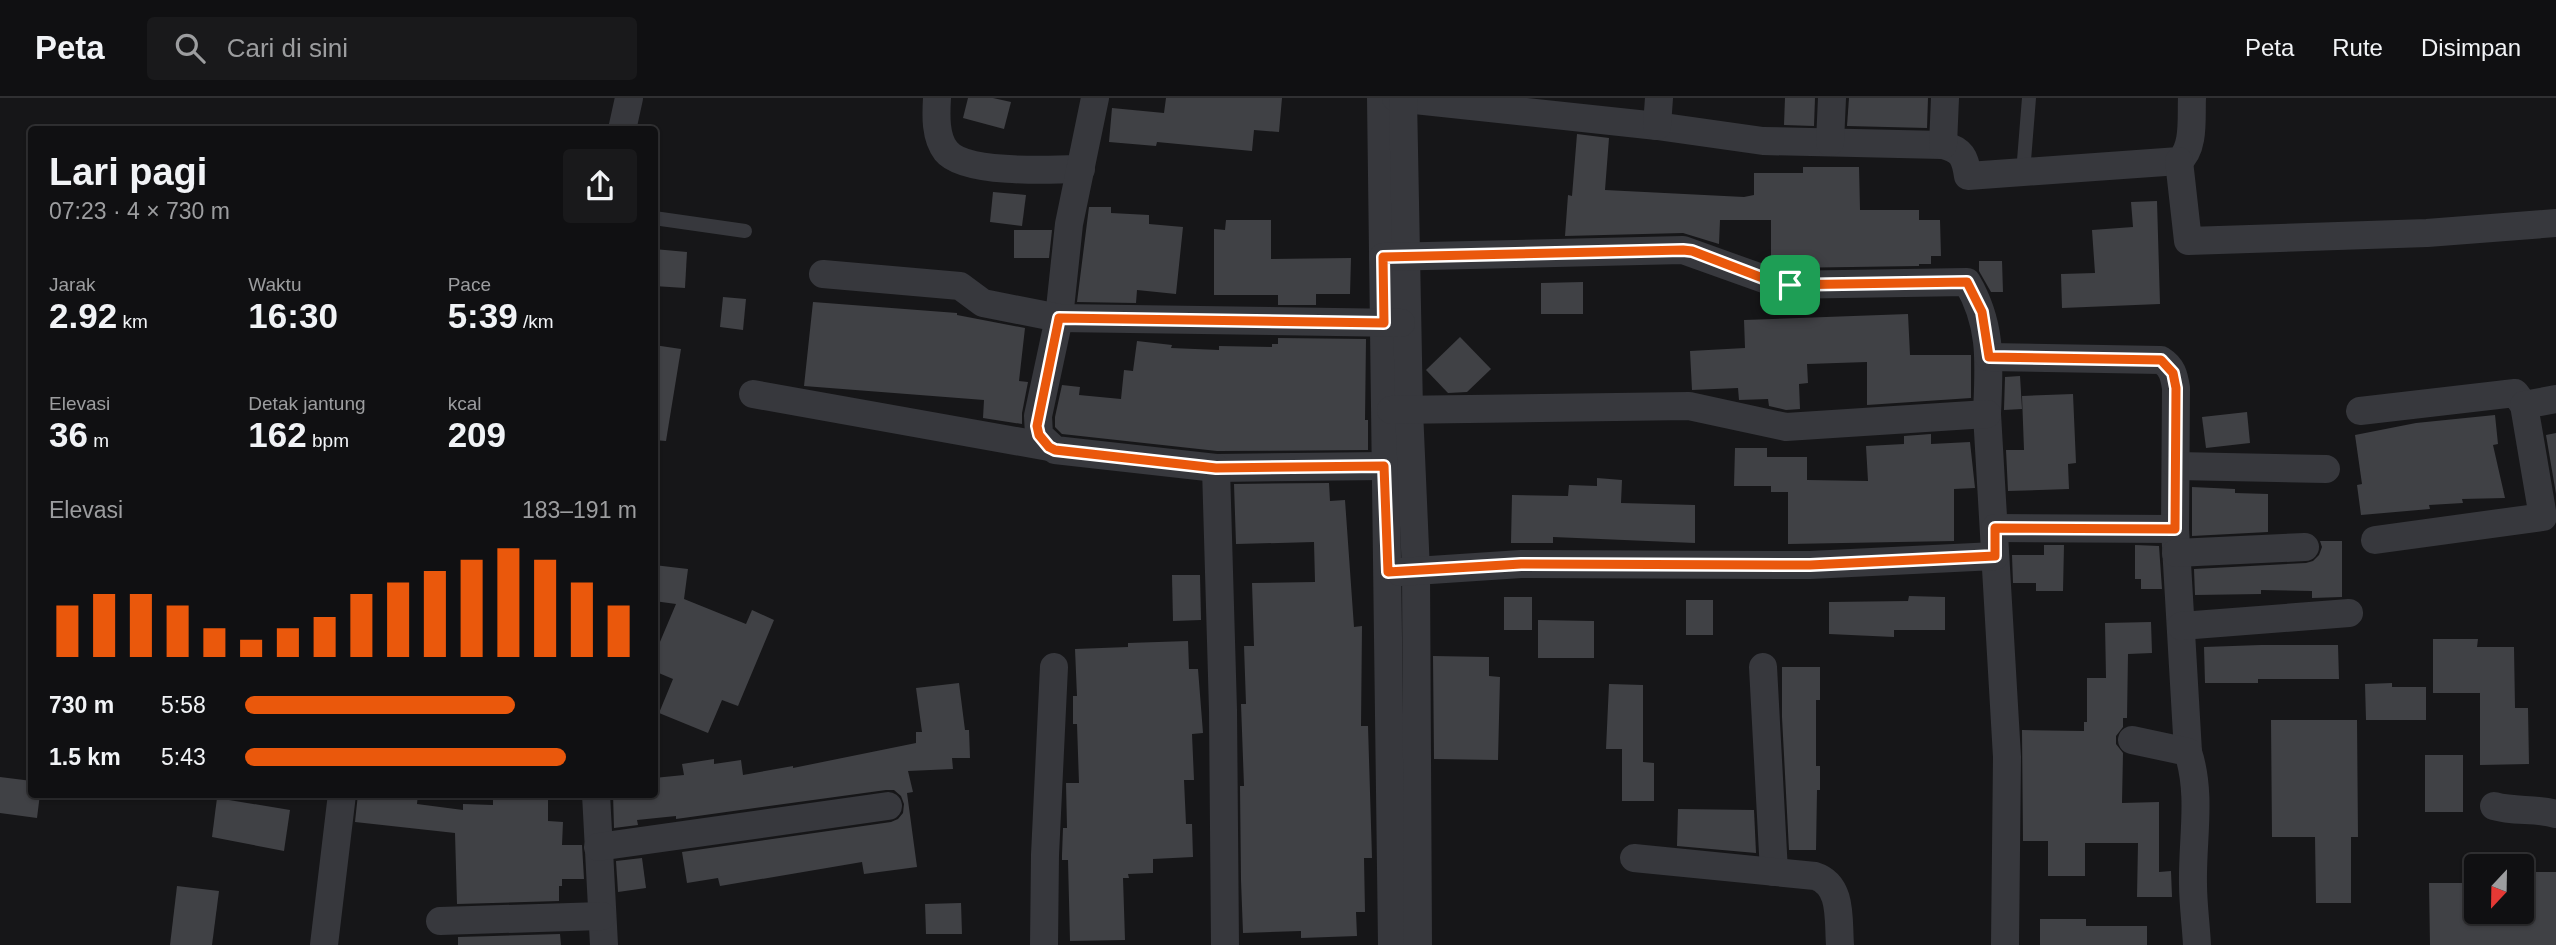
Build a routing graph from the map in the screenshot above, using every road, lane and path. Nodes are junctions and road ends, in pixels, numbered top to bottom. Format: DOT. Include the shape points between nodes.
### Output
graph roads {
  1 [pos="629,98"];
  2 [pos="937,98"];
  3 [pos="1095,98"];
  4 [pos="1381,98"];
  5 [pos="1395,98"];
  6 [pos="1403,98"];
  7 [pos="1659,98"];
  8 [pos="1832,98"];
  9 [pos="1945,98"];
  10 [pos="2029,98"];
  11 [pos="2192,98"];
  12 [pos="623,126"];
  13 [pos="1657,126"];
  14 [pos="1830,142"];
  15 [pos="1943,145"];
  16 [pos="2179,161"];
  17 [pos="1081,169"];
  18 [pos="2023,173"];
  19 [pos="658,219"];
  20 [pos="2556,223"];
  21 [pos="745,231"];
  22 [pos="1394,257"];
  23 [pos="823,274"];
  24 [pos="1059,318"];
  25 [pos="1395,323"];
  26 [pos="1989,357"];
  27 [pos="753,394"];
  28 [pos="2556,399"];
  29 [pos="2524,405"];
  30 [pos="1397,410"];
  31 [pos="2360,411"];
  32 [pos="1987,414"];
  33 [pos="1049,447"];
  34 [pos="1384,466"];
  35 [pos="2176,466"];
  36 [pos="1216,468"];
  37 [pos="2326,469"];
  38 [pos="1995,528"];
  39 [pos="2375,540"];
  40 [pos="2176,541"];
  41 [pos="2305,547"];
  42 [pos="1995,556"];
  43 [pos="1416,571"];
  44 [pos="1388,572"];
  45 [pos="2349,613"];
  46 [pos="2181,626"];
  47 [pos="1054,667"];
  48 [pos="1763,667"];
  49 [pos="2132,740"];
  50 [pos="2188,752"];
  51 [pos="342,798"];
  52 [pos="596,798"];
  53 [pos="888,806"];
  54 [pos="2494,806"];
  55 [pos="2556,814"];
  56 [pos="597,847"];
  57 [pos="1634,858"];
  58 [pos="1774,872"];
  59 [pos="602,916"];
  60 [pos="440,921"];
  61 [pos="324,945"];
  62 [pos="604,945"];
  63 [pos="1044,945"];
  64 [pos="1225,945"];
  65 [pos="1392,945"];
  66 [pos="1418,945"];
  67 [pos="1840,945"];
  68 [pos="2005,945"];
  69 [pos="2197,945"];
  1 -- 12 [label="street"];
  2 -- 17 [label="street" via="937,131 944,150 959,160 1033,170"];
  3 -- 17 [label="street"];
  4 -- 22 [label="street"];
  5 -- 6 [label="street"];
  6 -- 13 [label="street"];
  6 -- 22 [label="street"];
  7 -- 13 [label="street"];
  8 -- 14 [label="street"];
  9 -- 15 [label="street"];
  10 -- 18 [label="lane"];
  11 -- 16 [label="street" via="2190,139"];
  13 -- 14 [label="street" via="1763,141"];
  14 -- 15 [label="street"];
  15 -- 18 [label="street" via="1962,153 1968,176"];
  16 -- 18 [label="street"];
  16 -- 20 [label="street" via="2188,241 2427,233"];
  17 -- 24 [label="street" via="1069,224"];
  19 -- 21 [label="lane"];
  22 -- 25 [label="street"];
  22 -- 26 [label="street" via="1683,250 1781,285 1967,282 1982,312"];
  23 -- 24 [label="street" via="960,285 982,303"];
  24 -- 25 [label="street"];
  24 -- 33 [label="street" via="1037,426"];
  25 -- 30 [label="street"];
  26 -- 32 [label="street"];
  26 -- 35 [label="street" via="2161,360 2173,373 2176,388"];
  27 -- 33 [label="street"];
  28 -- 29 [label="street"];
  29 -- 31 [label="street" via="2515,393"];
  29 -- 39 [label="street" via="2543,517"];
  30 -- 32 [label="street" via="1689,406 1786,426"];
  30 -- 34 [label="street"];
  30 -- 43 [label="street"];
  32 -- 38 [label="street"];
  33 -- 36 [label="street"];
  34 -- 36 [label="street"];
  34 -- 44 [label="street"];
  35 -- 37 [label="street"];
  35 -- 40 [label="street"];
  36 -- 64 [label="street"];
  38 -- 40 [label="street"];
  38 -- 42 [label="street"];
  40 -- 41 [label="street"];
  40 -- 46 [label="street"];
  42 -- 43 [label="street" via="1810,565 1521,564"];
  42 -- 68 [label="street" via="2007,757"];
  43 -- 44 [label="street"];
  43 -- 66 [label="street"];
  44 -- 65 [label="street"];
  45 -- 46 [label="street"];
  46 -- 50 [label="street"];
  47 -- 63 [label="street"];
  48 -- 58 [label="street"];
  49 -- 50 [label="street"];
  50 -- 69 [label="street" via="2194,769"];
  51 -- 61 [label="street"];
  52 -- 56 [label="street"];
  53 -- 56 [label="street"];
  54 -- 55 [label="street"];
  56 -- 59 [label="street"];
  57 -- 58 [label="street"];
  58 -- 67 [label="street" via="1815,876 1831,884"];
  59 -- 60 [label="street"];
  59 -- 62 [label="street"];
}
